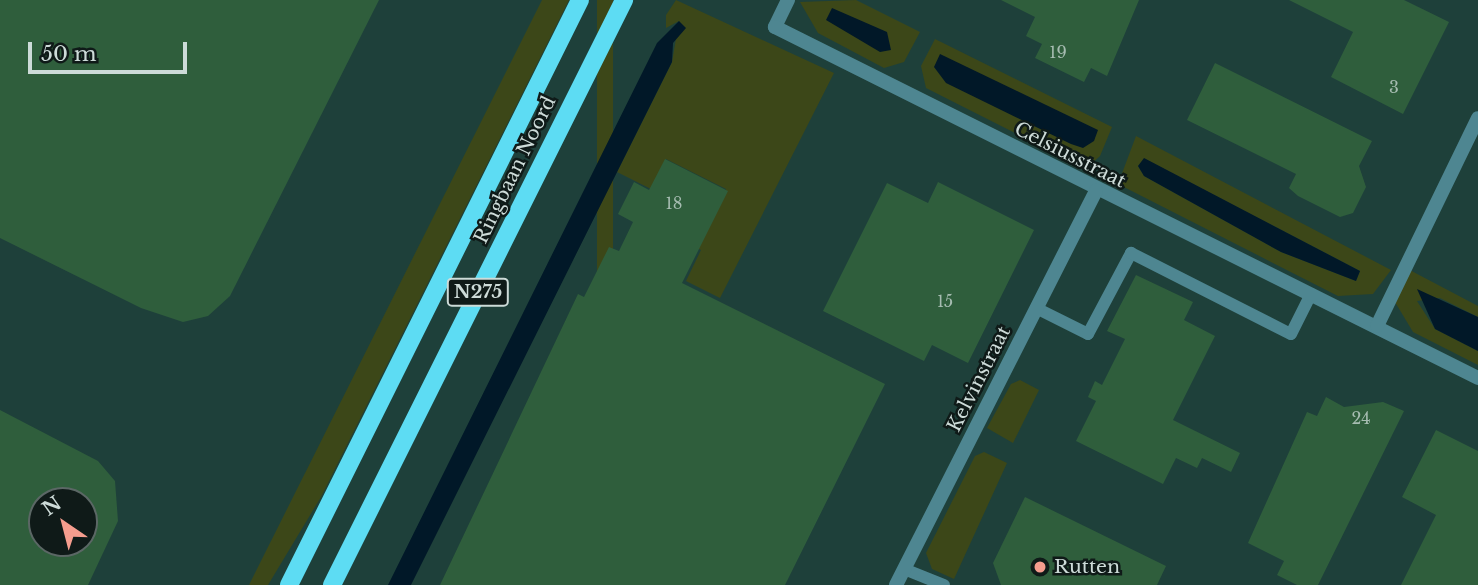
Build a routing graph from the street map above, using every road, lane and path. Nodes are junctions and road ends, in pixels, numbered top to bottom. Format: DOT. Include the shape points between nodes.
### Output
graph roads {
  1 [pos="580,0"];
  2 [pos="624,0"];
  3 [pos="788,0"];
  4 [pos="1478,118"];
  5 [pos="1096,191"];
  6 [pos="1311,294"];
  7 [pos="1036,308"];
  8 [pos="1377,326"];
  9 [pos="1478,378"];
  10 [pos="904,569"];
  11 [pos="289,585"];
  12 [pos="332,585"];
  13 [pos="896,585"];
  14 [pos="944,585"];
  1 -- 11 [label="main road, Ringbaan Noord / N275"];
  2 -- 12 [label="main road, Ringbaan Noord / N275"];
  3 -- 5 [label="street, Celsiusstraat" via="775,27"];
  4 -- 8 [label="street"];
  5 -- 6 [label="street, Celsiusstraat"];
  5 -- 7 [label="street, Kelvinstraat"];
  6 -- 7 [label="lane" via="1291,334 1131,253 1088,334"];
  6 -- 8 [label="street, Celsiusstraat"];
  7 -- 10 [label="street, Kelvinstraat"];
  8 -- 9 [label="street, Celsiusstraat"];
  10 -- 13 [label="street, Kelvinstraat"];
  10 -- 14 [label="lane"];
}
